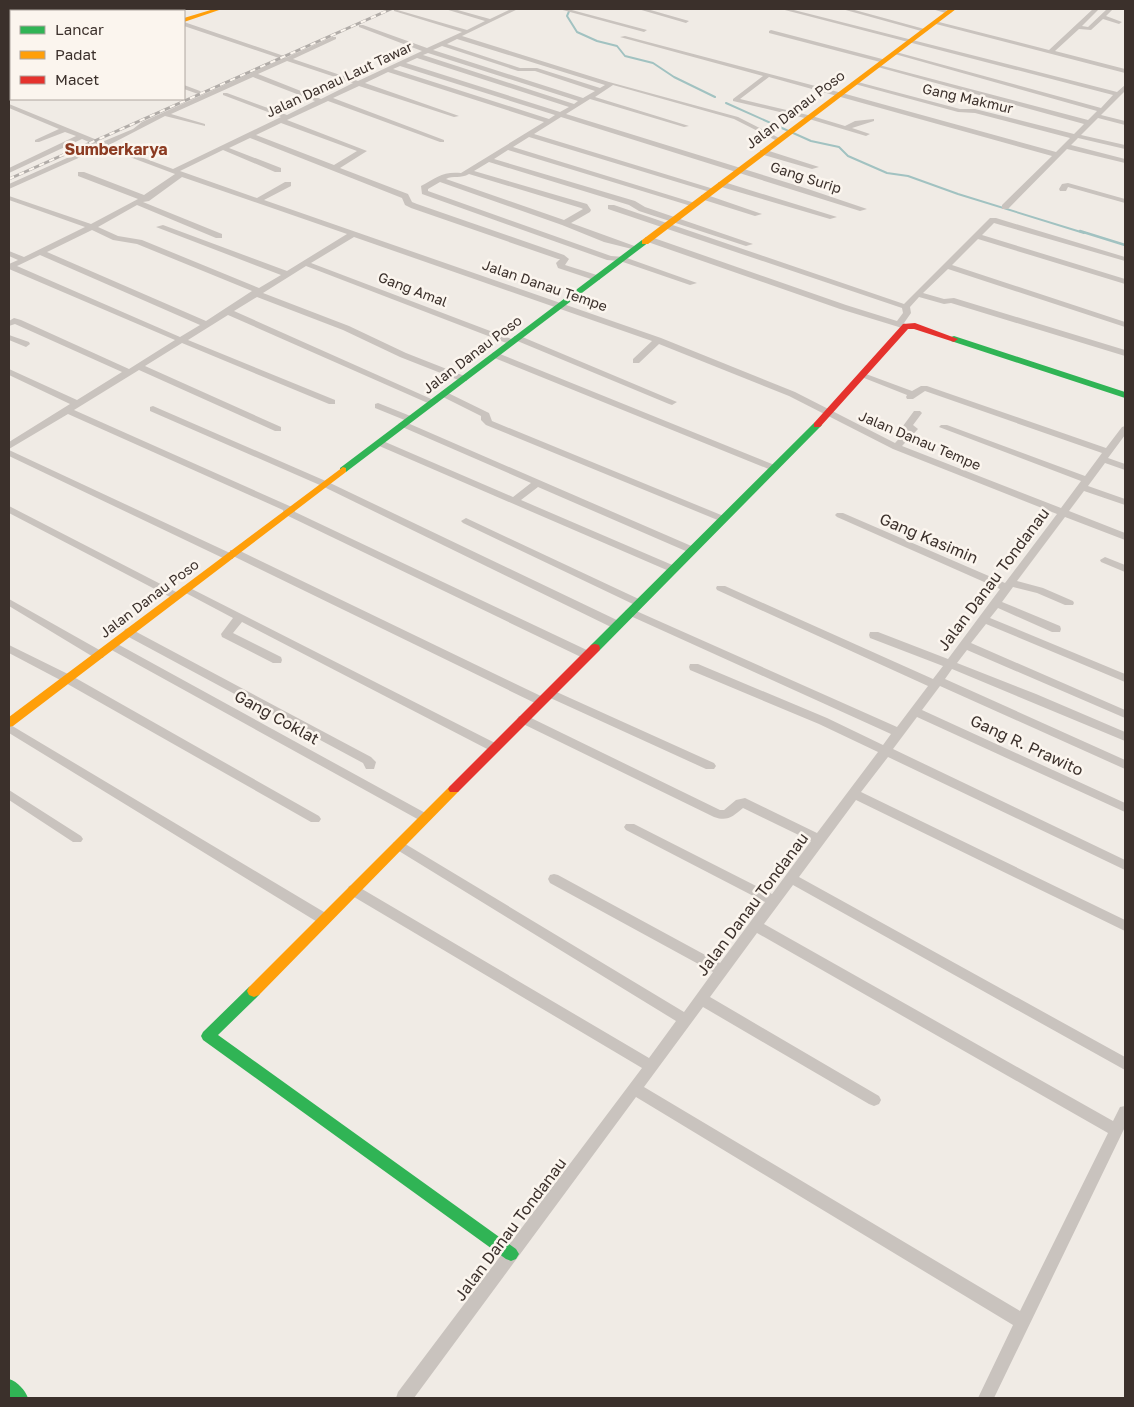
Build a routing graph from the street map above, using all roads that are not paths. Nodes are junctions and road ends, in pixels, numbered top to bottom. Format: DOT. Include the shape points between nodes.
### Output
graph roads {
  1 [pos="206,9"];
  2 [pos="219,9"];
  3 [pos="448,9"];
  4 [pos="515,9"];
  5 [pos="641,9"];
  6 [pos="784,9"];
  7 [pos="845,9"];
  8 [pos="935,9"];
  9 [pos="1095,9"];
  10 [pos="396,10"];
  11 [pos="567,10"];
  12 [pos="951,10"];
  13 [pos="1109,10"];
  14 [pos="185,16"];
  15 [pos="1101,17"];
  16 [pos="491,21"];
  17 [pos="686,21"];
  18 [pos="185,22"];
  19 [pos="185,22"];
  20 [pos="1119,22"];
  21 [pos="361,26"];
  22 [pos="930,26"];
  23 [pos="1076,26"];
  24 [pos="644,30"];
  25 [pos="468,32"];
  26 [pos="771,32"];
  27 [pos="458,36"];
  28 [pos="623,37"];
  29 [pos="334,38"];
  30 [pos="912,40"];
  31 [pos="441,44"];
  32 [pos="429,51"];
  33 [pos="1050,52"];
  34 [pos="894,53"];
  35 [pos="418,56"];
  36 [pos="284,58"];
  37 [pos="409,60"];
  38 [pos="401,64"];
  39 [pos="880,64"];
  40 [pos="388,70"];
  41 [pos="1125,71"];
  42 [pos="251,74"];
  43 [pos="380,74"];
  44 [pos="768,75"];
  45 [pos="359,83"];
  46 [pos="854,83"];
  47 [pos="610,84"];
  48 [pos="494,86"];
  49 [pos="185,87"];
  50 [pos="600,90"];
  51 [pos="198,92"];
  52 [pos="1122,92"];
  53 [pos="225,94"];
  54 [pos="840,94"];
  55 [pos="324,99"];
  56 [pos="586,99"];
  57 [pos="474,105"];
  58 [pos="9,106"];
  59 [pos="574,106"];
  60 [pos="1102,110"];
  61 [pos="165,114"];
  62 [pos="456,116"];
  63 [pos="558,116"];
  64 [pos="1097,116"];
  65 [pos="809,117"];
  66 [pos="284,119"];
  67 [pos="872,120"];
  68 [pos="549,121"];
  69 [pos="1089,123"];
  70 [pos="1125,123"];
  71 [pos="203,125"];
  72 [pos="686,126"];
  73 [pos="846,128"];
  74 [pos="66,129"];
  75 [pos="528,134"];
  76 [pos="786,134"];
  77 [pos="866,134"];
  78 [pos="250,135"];
  79 [pos="83,136"];
  80 [pos="1076,137"];
  81 [pos="37,141"];
  82 [pos="442,141"];
  83 [pos="102,144"];
  84 [pos="1066,146"];
  85 [pos="506,147"];
  86 [pos="1125,147"];
  87 [pos="223,148"];
  88 [pos="763,152"];
  89 [pos="1056,155"];
  90 [pos="487,159"];
  91 [pos="1125,161"];
  92 [pos="815,167"];
  93 [pos="333,168"];
  94 [pos="741,169"];
  95 [pos="278,170"];
  96 [pos="9,171"];
  97 [pos="468,171"];
  98 [pos="177,172"];
  99 [pos="81,174"];
  100 [pos="439,179"];
  101 [pos="288,184"];
  102 [pos="9,187"];
  103 [pos="717,187"];
  104 [pos="1062,189"];
  105 [pos="9,198"];
  106 [pos="699,200"];
  107 [pos="142,201"];
  108 [pos="257,201"];
  109 [pos="1125,201"];
  110 [pos="611,207"];
  111 [pos="1005,207"];
  112 [pos="863,209"];
  113 [pos="758,214"];
  114 [pos="833,217"];
  115 [pos="670,222"];
  116 [pos="565,224"];
  117 [pos="91,227"];
  118 [pos="160,227"];
  119 [pos="353,234"];
  120 [pos="219,236"];
  121 [pos="976,236"];
  122 [pos="648,239"];
  123 [pos="749,244"];
  124 [pos="636,248"];
  125 [pos="40,252"];
  126 [pos="9,253"];
  127 [pos="622,259"];
  128 [pos="1125,259"];
  129 [pos="23,260"];
  130 [pos="304,263"];
  131 [pos="9,266"];
  132 [pos="948,266"];
  133 [pos="286,274"];
  134 [pos="597,278"];
  135 [pos="1125,282"];
  136 [pos="693,283"];
  137 [pos="257,292"];
  138 [pos="919,294"];
  139 [pos="560,306"];
  140 [pos="906,307"];
  141 [pos="227,311"];
  142 [pos="9,324"];
  143 [pos="205,324"];
  144 [pos="903,325"];
  145 [pos="1125,325"];
  146 [pos="9,337"];
  147 [pos="182,339"];
  148 [pos="515,340"];
  149 [pos="658,340"];
  150 [pos="26,344"];
  151 [pos="1125,353"];
  152 [pos="495,355"];
  153 [pos="636,361"];
  154 [pos="137,366"];
  155 [pos="9,372"];
  156 [pos="129,372"];
  157 [pos="863,376"];
  158 [pos="464,379"];
  159 [pos="444,394"];
  160 [pos="1125,395"];
  161 [pos="332,402"];
  162 [pos="434,402"];
  163 [pos="672,402"];
  164 [pos="77,404"];
  165 [pos="378,406"];
  166 [pos="153,409"];
  167 [pos="67,410"];
  168 [pos="828,413"];
  169 [pos="918,413"];
  170 [pos="407,422"];
  171 [pos="944,427"];
  172 [pos="278,429"];
  173 [pos="1124,434"];
  174 [pos="380,443"];
  175 [pos="9,446"];
  176 [pos="896,447"];
  177 [pos="9,453"];
  178 [pos="1106,455"];
  179 [pos="1125,467"];
  180 [pos="774,468"];
  181 [pos="538,482"];
  182 [pos="1085,483"];
  183 [pos="325,484"];
  184 [pos="514,501"];
  185 [pos="1125,502"];
  186 [pos="9,509"];
  187 [pos="289,511"];
  188 [pos="1063,512"];
  189 [pos="840,515"];
  190 [pos="723,519"];
  191 [pos="466,522"];
  192 [pos="1125,537"];
  193 [pos="692,550"];
  194 [pos="232,554"];
  195 [pos="1105,560"];
  196 [pos="673,569"];
  197 [pos="1125,569"];
  198 [pos="1009,585"];
  199 [pos="721,588"];
  200 [pos="181,593"];
  201 [pos="9,602"];
  202 [pos="996,602"];
  203 [pos="639,603"];
  204 [pos="1069,603"];
  205 [pos="630,612"];
  206 [pos="240,616"];
  207 [pos="984,619"];
  208 [pos="617,625"];
  209 [pos="1056,629"];
  210 [pos="129,632"];
  211 [pos="874,635"];
  212 [pos="112,645"];
  213 [pos="964,645"];
  214 [pos="9,649"];
  215 [pos="99,655"];
  216 [pos="588,655"];
  217 [pos="277,660"];
  218 [pos="951,664"];
  219 [pos="694,666"];
  220 [pos="1125,678"];
  221 [pos="68,679"];
  222 [pos="936,683"];
  223 [pos="546,697"];
  224 [pos="915,712"];
  225 [pos="1125,714"];
  226 [pos="523,719"];
  227 [pos="10,721"];
  228 [pos="899,733"];
  229 [pos="1125,737"];
  230 [pos="495,748"];
  231 [pos="885,752"];
  232 [pos="370,766"];
  233 [pos="710,766"];
  234 [pos="1125,766"];
  235 [pos="9,794"];
  236 [pos="854,794"];
  237 [pos="1125,808"];
  238 [pos="426,818"];
  239 [pos="315,819"];
  240 [pos="630,827"];
  241 [pos="77,838"];
  242 [pos="820,840"];
  243 [pos="398,845"];
  244 [pos="1125,865"];
  245 [pos="791,878"];
  246 [pos="554,879"];
  247 [pos="353,890"];
  248 [pos="774,901"];
  249 [pos="324,919"];
  250 [pos="756,926"];
  251 [pos="1125,926"];
  252 [pos="722,971"];
  253 [pos="702,999"];
  254 [pos="686,1020"];
  255 [pos="1125,1064"];
  256 [pos="652,1066"];
  257 [pos="635,1089"];
  258 [pos="874,1100"];
  259 [pos="1125,1112"];
  260 [pos="1116,1130"];
  261 [pos="511,1254"];
  262 [pos="1023,1322"];
  263 [pos="9,1387"];
  264 [pos="20,1398"];
  265 [pos="404,1398"];
  266 [pos="986,1398"];
  1 -- 14 [label="main road"];
  2 -- 18 [label="main road"];
  3 -- 16 [label="street"];
  4 -- 16 [label="street, Jalan Danau Laut Tawar"];
  5 -- 17 [label="street"];
  6 -- 30 [label="street"];
  7 -- 22 [label="street"];
  8 -- 12 [label="street"];
  9 -- 13 [label="street"];
  9 -- 23 [label="street"];
  10 -- 25 [label="street"];
  11 -- 24 [label="street"];
  12 -- 22 [label="main road, Jalan Danau Poso"];
  13 -- 15 [label="street"];
  15 -- 20 [label="street"];
  15 -- 23 [label="street" via="1089,29"];
  16 -- 25 [label="street, Jalan Danau Laut Tawar"];
  19 -- 36 [label="street"];
  21 -- 32 [label="street"];
  22 -- 30 [label="main road, Jalan Danau Poso"];
  22 -- 33 [label="street"];
  23 -- 33 [label="street"];
  25 -- 27 [label="street, Jalan Danau Laut Tawar"];
  26 -- 39 [label="street"];
  27 -- 31 [label="street, Jalan Danau Laut Tawar"];
  27 -- 47 [label="street"];
  28 -- 44 [label="street"];
  29 -- 36 [label="street"];
  30 -- 34 [label="main road, Jalan Danau Poso"];
  30 -- 52 [label="street"];
  31 -- 32 [label="street, Jalan Danau Laut Tawar"];
  31 -- 50 [label="street" via="520,70 535,70"];
  32 -- 35 [label="street, Jalan Danau Laut Tawar"];
  32 -- 56 [label="street"];
  33 -- 41 [label="street"];
  34 -- 39 [label="main road, Jalan Danau Poso"];
  34 -- 60 [label="street"];
  35 -- 37 [label="street, Jalan Danau Laut Tawar"];
  35 -- 59 [label="street"];
  36 -- 42 [label="street"];
  36 -- 45 [label="street"];
  37 -- 38 [label="street, Jalan Danau Laut Tawar"];
  37 -- 48 [label="street"];
  38 -- 40 [label="street, Jalan Danau Laut Tawar"];
  38 -- 63 [label="street, Gang Surip"];
  39 -- 46 [label="main road, Jalan Danau Poso"];
  39 -- 69 [label="street"];
  40 -- 43 [label="street, Jalan Danau Laut Tawar"];
  40 -- 68 [label="street"];
  42 -- 55 [label="street"];
  42 -- 61 [label="street"];
  43 -- 45 [label="street, Jalan Danau Laut Tawar"];
  43 -- 57 [label="street"];
  44 -- 54 [label="street"];
  44 -- 65 [label="street" via="734,100"];
  45 -- 55 [label="street, Jalan Danau Laut Tawar"];
  45 -- 62 [label="street"];
  46 -- 54 [label="main road, Jalan Danau Poso"];
  46 -- 80 [label="street, Gang Makmur"];
  47 -- 50 [label="street"];
  47 -- 76 [label="street"];
  49 -- 51 [label="street"];
  50 -- 56 [label="street"];
  52 -- 60 [label="street"];
  53 -- 66 [label="street"];
  54 -- 65 [label="main road, Jalan Danau Poso"];
  54 -- 89 [label="street"];
  55 -- 66 [label="street, Jalan Danau Laut Tawar"];
  55 -- 82 [label="street"];
  56 -- 59 [label="street"];
  56 -- 72 [label="street"];
  58 -- 74 [label="street, Jalan Danau Tempe"];
  59 -- 63 [label="street"];
  60 -- 64 [label="street"];
  61 -- 71 [label="street"];
  61 -- 83 [label="street"];
  63 -- 68 [label="street"];
  63 -- 94 [label="street, Gang Surip"];
  64 -- 69 [label="street"];
  64 -- 70 [label="street"];
  65 -- 73 [label="street"];
  65 -- 76 [label="main road, Jalan Danau Poso"];
  66 -- 78 [label="street, Jalan Danau Laut Tawar"];
  66 -- 93 [label="street" via="363,151"];
  67 -- 73 [label="street"];
  68 -- 75 [label="street"];
  69 -- 80 [label="street"];
  73 -- 77 [label="street"];
  74 -- 79 [label="street, Jalan Danau Tempe"];
  74 -- 81 [label="street"];
  75 -- 85 [label="street"];
  75 -- 103 [label="street"];
  76 -- 88 [label="main road, Jalan Danau Poso"];
  78 -- 87 [label="street, Jalan Danau Laut Tawar"];
  78 -- 93 [label="street"];
  79 -- 83 [label="street, Jalan Danau Tempe"];
  79 -- 96 [label="street"];
  80 -- 84 [label="street"];
  80 -- 86 [label="street, Gang Makmur"];
  83 -- 98 [label="street, Jalan Danau Tempe"];
  83 -- 102 [label="street"];
  84 -- 89 [label="street"];
  84 -- 91 [label="street"];
  85 -- 90 [label="street"];
  85 -- 106 [label="street"];
  87 -- 95 [label="street"];
  87 -- 98 [label="street, Jalan Danau Laut Tawar"];
  88 -- 92 [label="street"];
  88 -- 94 [label="main road, Jalan Danau Poso"];
  89 -- 111 [label="street"];
  90 -- 97 [label="street"];
  90 -- 115 [label="street" via="632,203"];
  93 -- 134 [label="street" via="405,196 414,206 561,257 565,259 561,266"];
  94 -- 103 [label="main road, Jalan Danau Poso"];
  94 -- 112 [label="street, Gang Surip"];
  97 -- 100 [label="street"];
  97 -- 116 [label="street" via="586,208"];
  98 -- 107 [label="street, Jalan Danau Laut Tawar"];
  98 -- 108 [label="street, Jalan Danau Tempe"];
  99 -- 107 [label="street"];
  100 -- 116 [label="street"];
  100 -- 127 [label="street" via="423,190 610,258"];
  101 -- 108 [label="street"];
  103 -- 106 [label="main road, Jalan Danau Poso"];
  103 -- 114 [label="street"];
  104 -- 109 [label="street" via="1068,185"];
  105 -- 117 [label="street"];
  106 -- 113 [label="street"];
  106 -- 115 [label="main road, Jalan Danau Poso"];
  107 -- 117 [label="street, Jalan Danau Laut Tawar"];
  107 -- 120 [label="street"];
  108 -- 119 [label="street, Jalan Danau Tempe"];
  110 -- 115 [label="street"];
  115 -- 122 [label="main road, Jalan Danau Poso"];
  115 -- 123 [label="street"];
  115 -- 140 [label="street"];
  116 -- 124 [label="street"];
  117 -- 125 [label="street, Jalan Danau Laut Tawar"];
  117 -- 137 [label="street" via="119,240 139,242"];
  118 -- 133 [label="street"];
  119 -- 130 [label="street"];
  119 -- 139 [label="street, Jalan Danau Tempe"];
  121 -- 128 [label="street" via="995,221"];
  121 -- 132 [label="street"];
  121 -- 135 [label="street"];
  122 -- 124 [label="main road, Jalan Danau Poso"];
  122 -- 144 [label="street"];
  124 -- 127 [label="main road, Jalan Danau Poso"];
  125 -- 129 [label="street, Jalan Danau Laut Tawar"];
  125 -- 143 [label="street"];
  126 -- 129 [label="street"];
  127 -- 134 [label="main road, Jalan Danau Poso"];
  127 -- 136 [label="street"];
  129 -- 131 [label="street, Jalan Danau Laut Tawar"];
  130 -- 133 [label="street"];
  130 -- 148 [label="street, Gang Amal"];
  131 -- 147 [label="street"];
  132 -- 138 [label="street"];
  132 -- 145 [label="street"];
  133 -- 137 [label="street"];
  134 -- 139 [label="main road, Jalan Danau Poso"];
  137 -- 141 [label="street"];
  137 -- 158 [label="street"];
  138 -- 140 [label="street"];
  138 -- 151 [label="street" via="944,302 951,300"];
  139 -- 148 [label="main road, Jalan Danau Poso"];
  139 -- 149 [label="street, Jalan Danau Tempe"];
  140 -- 144 [label="street"];
  141 -- 143 [label="street"];
  141 -- 162 [label="street"];
  142 -- 156 [label="street" via="18,322"];
  143 -- 147 [label="street"];
  144 -- 157 [label="main road"];
  144 -- 160 [label="main road" via="915,326"];
  146 -- 150 [label="street"];
  147 -- 154 [label="street"];
  147 -- 161 [label="street"];
  148 -- 152 [label="main road, Jalan Danau Poso"];
  148 -- 163 [label="street, Gang Amal"];
  149 -- 153 [label="street"];
  149 -- 168 [label="street, Jalan Danau Tempe" via="792,394"];
  152 -- 158 [label="main road, Jalan Danau Poso"];
  152 -- 180 [label="street"];
  154 -- 156 [label="street"];
  154 -- 172 [label="street"];
  155 -- 164 [label="street"];
  156 -- 164 [label="street"];
  157 -- 168 [label="main road"];
  157 -- 178 [label="street" via="911,396 924,388"];
  158 -- 159 [label="main road, Jalan Danau Poso"];
  159 -- 162 [label="main road, Jalan Danau Poso"];
  159 -- 190 [label="street" via="486,415 489,423"];
  162 -- 170 [label="main road, Jalan Danau Poso"];
  164 -- 167 [label="street"];
  165 -- 170 [label="street"];
  166 -- 183 [label="street"];
  167 -- 175 [label="street"];
  167 -- 187 [label="street"];
  168 -- 176 [label="street, Jalan Danau Tempe"];
  168 -- 180 [label="main road"];
  169 -- 176 [label="street" via="908,426 913,429"];
  170 -- 174 [label="main road, Jalan Danau Poso"];
  170 -- 181 [label="street"];
  171 -- 182 [label="street"];
  173 -- 178 [label="street, Jalan Danau Tondanau"];
  174 -- 183 [label="main road, Jalan Danau Poso"];
  174 -- 184 [label="street"];
  176 -- 188 [label="street, Jalan Danau Tempe"];
  177 -- 194 [label="street"];
  178 -- 179 [label="street"];
  178 -- 182 [label="street, Jalan Danau Tondanau"];
  180 -- 190 [label="main road"];
  181 -- 184 [label="street"];
  181 -- 193 [label="street"];
  182 -- 185 [label="street"];
  182 -- 188 [label="street, Jalan Danau Tondanau"];
  183 -- 187 [label="main road, Jalan Danau Poso"];
  183 -- 208 [label="street"];
  184 -- 196 [label="street"];
  186 -- 200 [label="street"];
  187 -- 194 [label="main road, Jalan Danau Poso"];
  187 -- 216 [label="street"];
  188 -- 192 [label="street, Jalan Danau Tempe"];
  188 -- 198 [label="street, Jalan Danau Tondanau"];
  189 -- 198 [label="street, Gang Kasimin"];
  190 -- 193 [label="main road"];
  191 -- 203 [label="street"];
  193 -- 196 [label="main road"];
  194 -- 200 [label="main road, Jalan Danau Poso"];
  194 -- 223 [label="street"];
  195 -- 197 [label="street"];
  196 -- 203 [label="main road"];
  198 -- 202 [label="street, Jalan Danau Tondanau"];
  198 -- 204 [label="street" via="1039,590"];
  199 -- 222 [label="street"];
  200 -- 206 [label="street"];
  200 -- 210 [label="main road, Jalan Danau Poso"];
  201 -- 215 [label="street"];
  202 -- 207 [label="street, Jalan Danau Tondanau"];
  202 -- 209 [label="street"];
  203 -- 205 [label="main road"];
  205 -- 208 [label="main road"];
  205 -- 228 [label="street"];
  206 -- 217 [label="street" via="226,634"];
  206 -- 230 [label="street"];
  207 -- 213 [label="street, Jalan Danau Tondanau"];
  207 -- 220 [label="street"];
  208 -- 216 [label="main road"];
  210 -- 212 [label="main road, Jalan Danau Poso"];
  210 -- 232 [label="street" via="367,760"];
  211 -- 218 [label="street"];
  212 -- 215 [label="main road, Jalan Danau Poso"];
  212 -- 238 [label="street, Gang Coklat"];
  213 -- 218 [label="street, Jalan Danau Tondanau"];
  213 -- 225 [label="street"];
  214 -- 221 [label="street"];
  215 -- 221 [label="main road, Jalan Danau Poso"];
  216 -- 223 [label="main road"];
  218 -- 222 [label="street, Jalan Danau Tondanau"];
  218 -- 229 [label="street"];
  219 -- 231 [label="street" via="823,721"];
  221 -- 227 [label="main road, Jalan Danau Poso"];
  221 -- 239 [label="street"];
  222 -- 224 [label="street, Jalan Danau Tondanau"];
  222 -- 234 [label="street"];
  223 -- 226 [label="main road"];
  223 -- 233 [label="street"];
  224 -- 228 [label="street, Jalan Danau Tondanau"];
  224 -- 237 [label="street, Gang R. Prawito"];
  226 -- 230 [label="main road"];
  226 -- 242 [label="street" via="718,814 727,815 740,803 746,803"];
  227 -- 249 [label="street"];
  228 -- 231 [label="street, Jalan Danau Tondanau"];
  230 -- 238 [label="main road"];
  231 -- 236 [label="street, Jalan Danau Tondanau"];
  231 -- 244 [label="street"];
  235 -- 241 [label="street"];
  236 -- 242 [label="street, Jalan Danau Tondanau"];
  236 -- 251 [label="street"];
  238 -- 243 [label="main road"];
  240 -- 248 [label="street"];
  242 -- 245 [label="street, Jalan Danau Tondanau"];
  243 -- 247 [label="main road"];
  243 -- 254 [label="street"];
  245 -- 248 [label="street, Jalan Danau Tondanau"];
  245 -- 255 [label="street"];
  246 -- 252 [label="street"];
  247 -- 249 [label="main road"];
  247 -- 256 [label="street"];
  248 -- 250 [label="street, Jalan Danau Tondanau"];
  249 -- 261 [label="main road" via="208,1036"];
  250 -- 252 [label="street, Jalan Danau Tondanau"];
  250 -- 260 [label="street"];
  252 -- 253 [label="street, Jalan Danau Tondanau"];
  253 -- 254 [label="street, Jalan Danau Tondanau"];
  253 -- 258 [label="street"];
  254 -- 256 [label="street, Jalan Danau Tondanau"];
  256 -- 257 [label="street, Jalan Danau Tondanau"];
  257 -- 261 [label="street, Jalan Danau Tondanau"];
  257 -- 262 [label="street"];
  259 -- 260 [label="street"];
  260 -- 262 [label="street"];
  261 -- 265 [label="street, Jalan Danau Tondanau"];
  262 -- 266 [label="street"];
  263 -- 264 [label="main road"];
}
